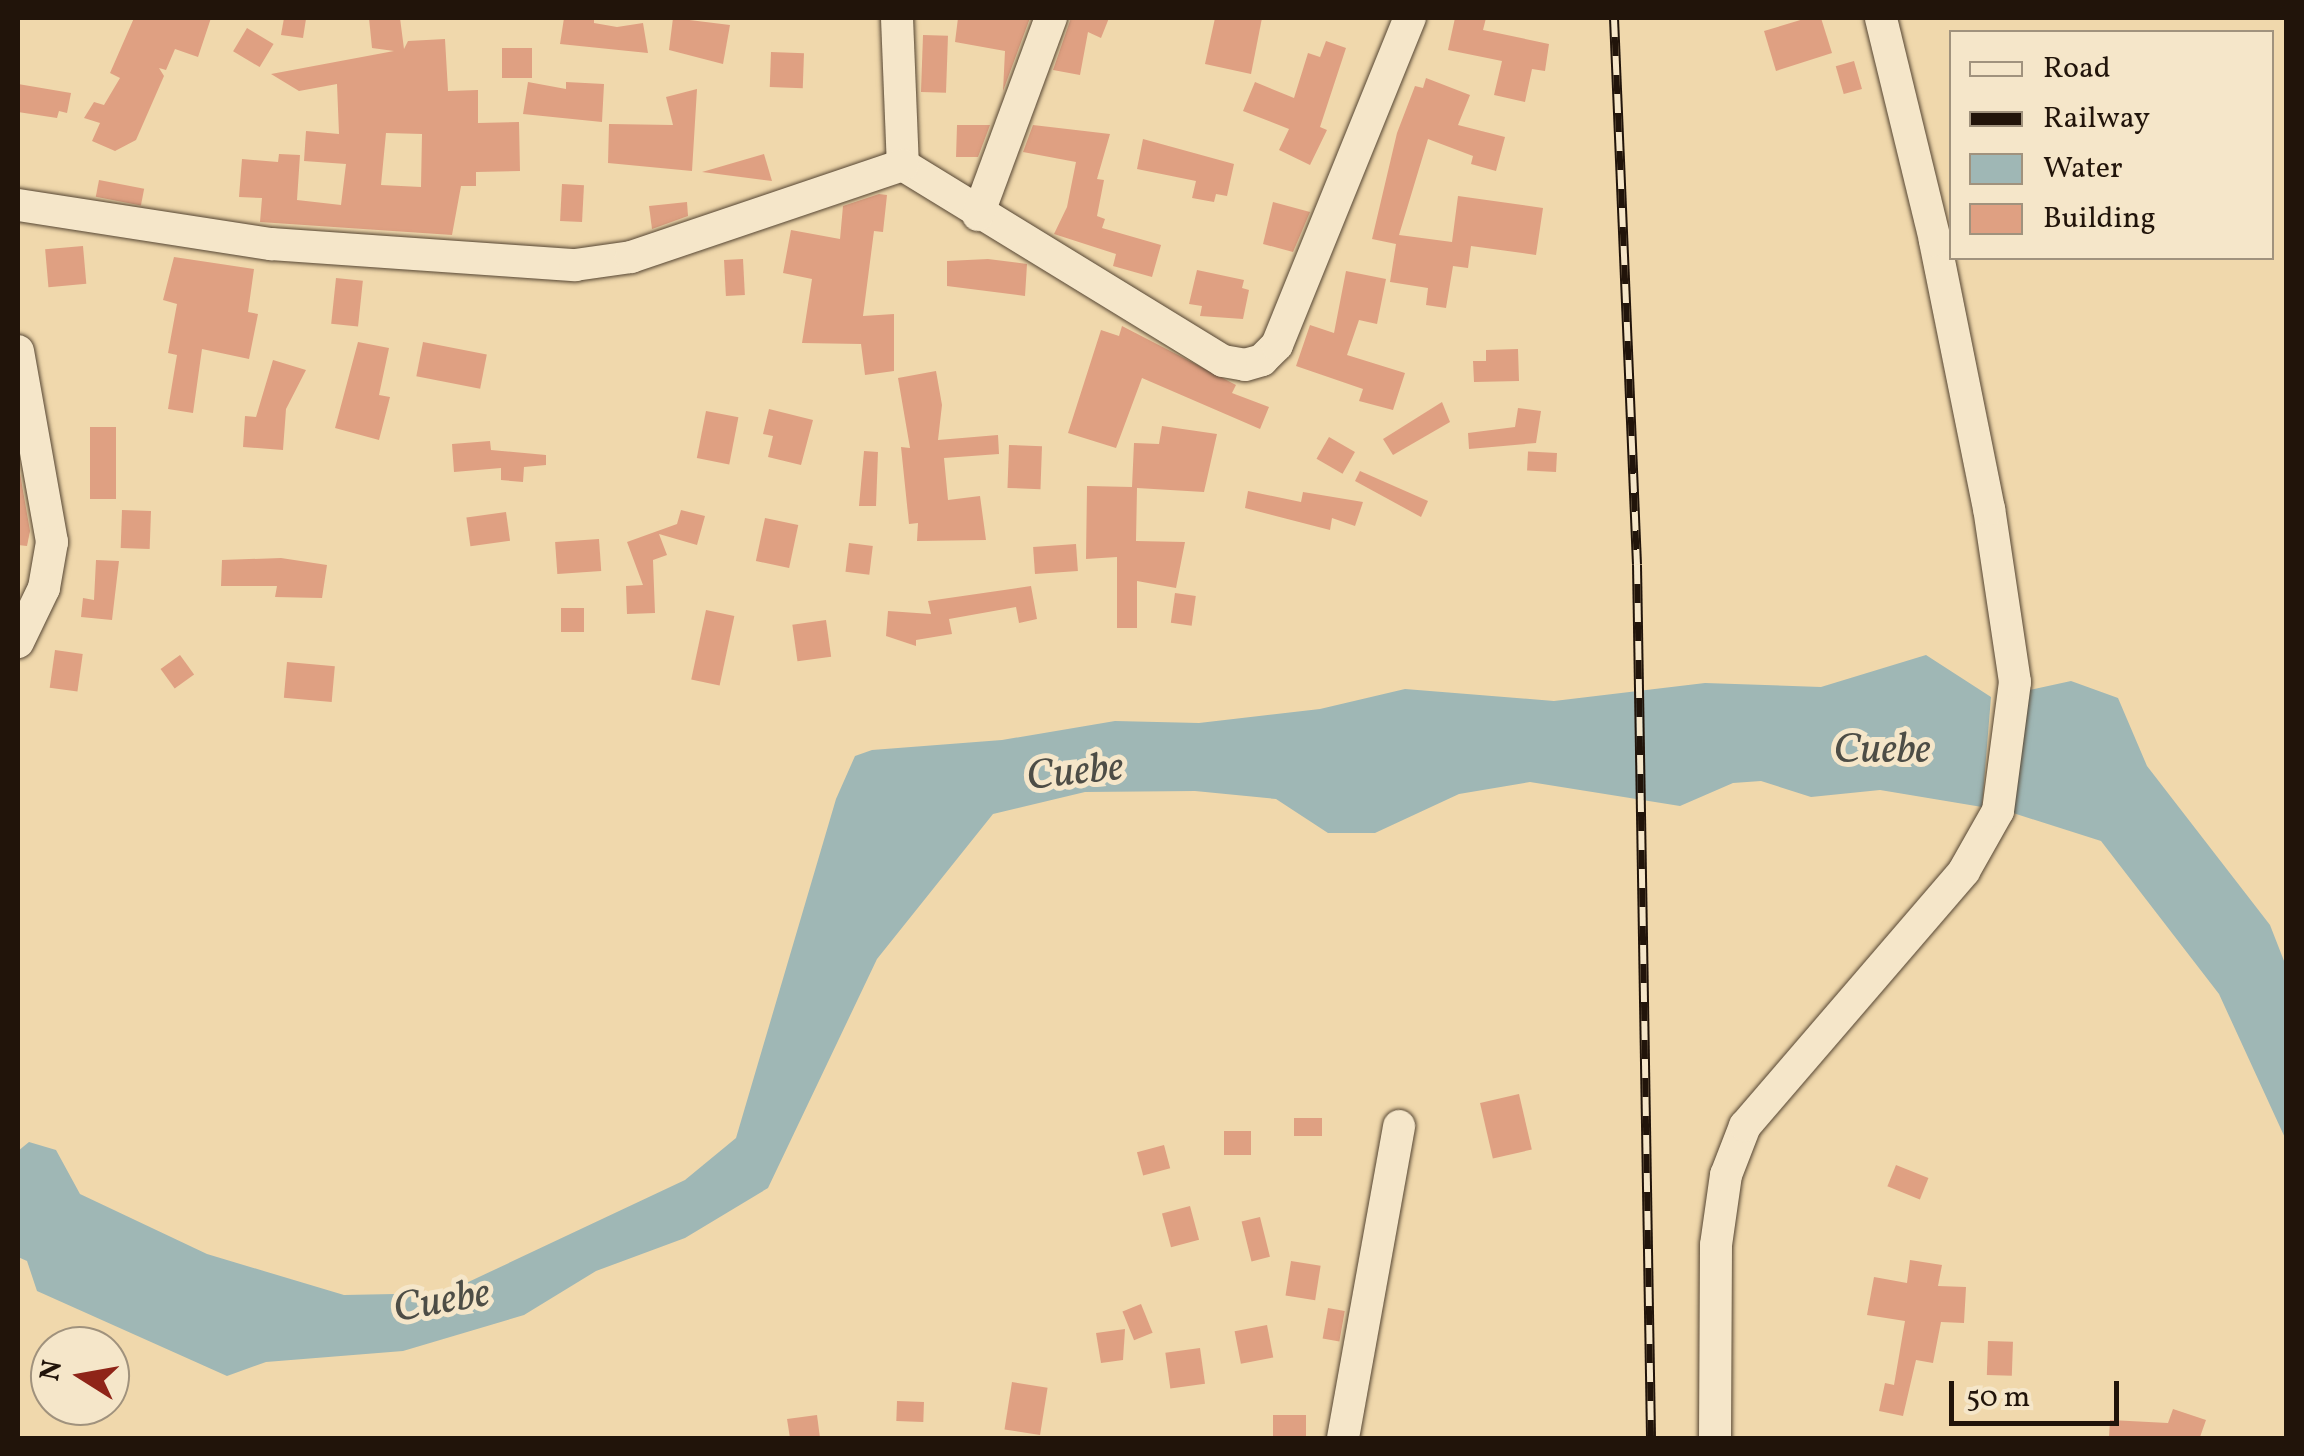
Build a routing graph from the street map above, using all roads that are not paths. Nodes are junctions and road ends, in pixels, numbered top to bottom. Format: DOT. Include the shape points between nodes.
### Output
graph roads {
  1 [pos="898,18"];
  2 [pos="1052,18"];
  3 [pos="1410,18"];
  4 [pos="1882,18"];
  5 [pos="903,165"];
  6 [pos="18,205"];
  7 [pos="978,215"];
  8 [pos="18,351"];
  9 [pos="18,642"];
  10 [pos="1399,1126"];
  11 [pos="1344,1438"];
  12 [pos="1715,1438"];
  1 -- 5 [label="street"];
  2 -- 7 [label="street"];
  3 -- 7 [label="street" via="1278,346 1262,360 1223,361"];
  4 -- 12 [label="street" via="1989,509 2015,682 1998,811 1964,872 1745,1126 1726,1175 1716,1245"];
  5 -- 6 [label="street" via="632,257 575,265 271,244"];
  5 -- 7 [label="street"];
  8 -- 9 [label="street" via="52,542 44,588"];
  10 -- 11 [label="street"];
}
